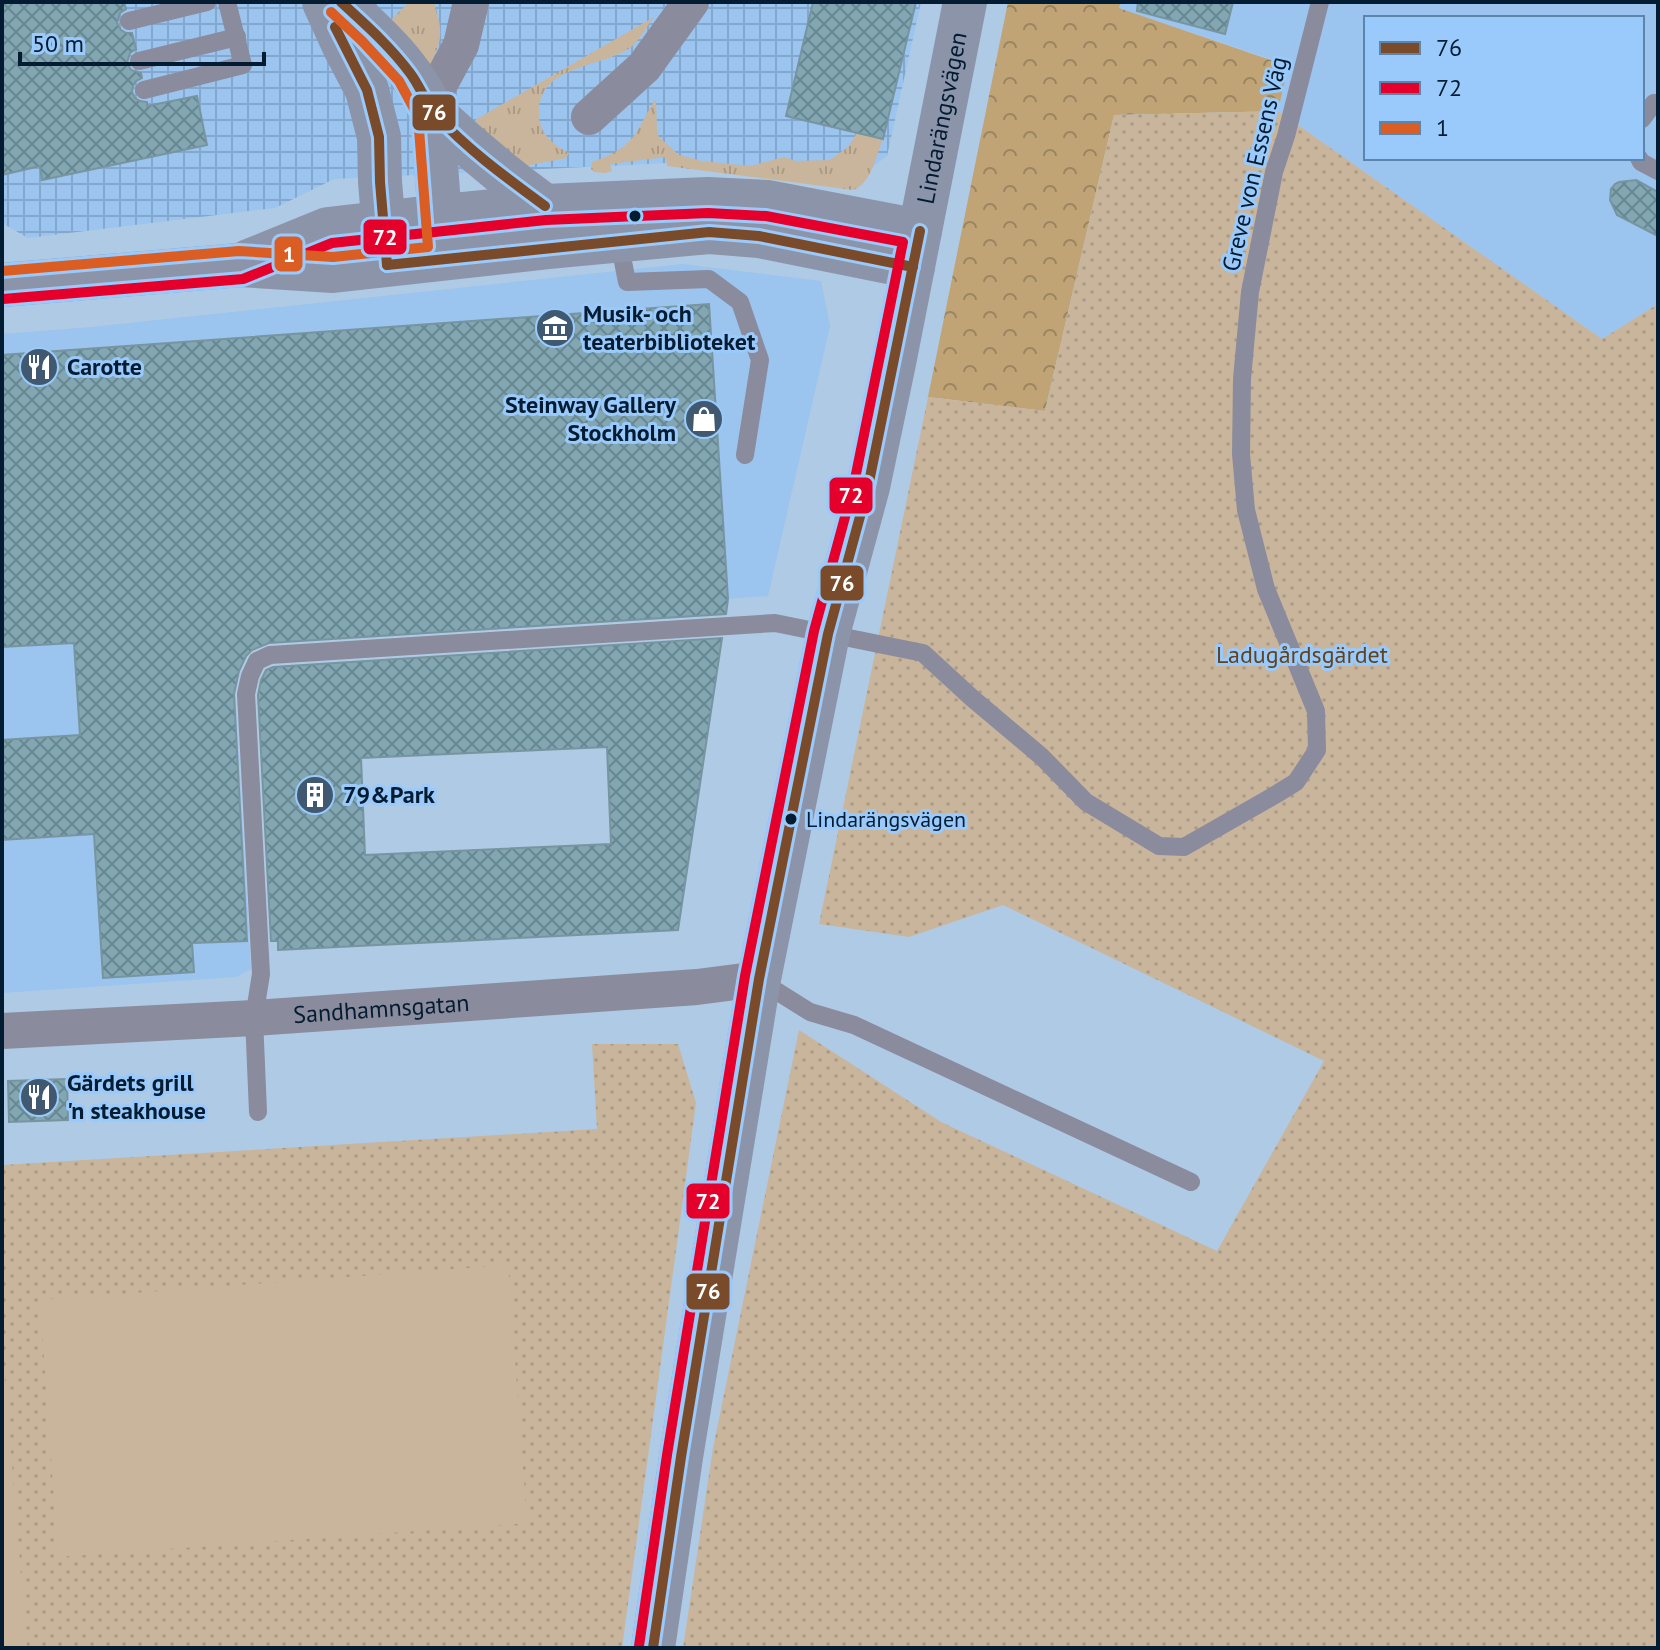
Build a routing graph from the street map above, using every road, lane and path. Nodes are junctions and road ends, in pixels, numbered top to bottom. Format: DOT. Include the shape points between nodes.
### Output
graph roads {
  1 [pos="207,2"];
  2 [pos="227,2"];
  3 [pos="324,2"];
  4 [pos="341,2"];
  5 [pos="471,2"];
  6 [pos="691,2"];
  7 [pos="965,2"];
  8 [pos="1320,2"];
  9 [pos="129,21"];
  10 [pos="237,37"];
  11 [pos="139,61"];
  12 [pos="144,90"];
  13 [pos="1658,103"];
  14 [pos="431,108"];
  15 [pos="1644,116"];
  16 [pos="589,117"];
  17 [pos="1640,160"];
  18 [pos="1658,171"];
  19 [pos="545,206"];
  20 [pos="441,216"];
  21 [pos="384,223"];
  22 [pos="619,241"];
  23 [pos="917,249"];
  24 [pos="443,259"];
  25 [pos="240,265"];
  26 [pos="387,265"];
  27 [pos="2,285"];
  28 [pos="745,455"];
  29 [pos="828,634"];
  30 [pos="759,979"];
  31 [pos="254,1018"];
  32 [pos="2,1031"];
  33 [pos="258,1112"];
  34 [pos="1191,1182"];
  35 [pos="653,1648"];
  1 -- 9 [label="lane"];
  2 -- 10 [label="lane"];
  3 -- 21 [label="street" via="367,90 379,137"];
  4 -- 14 [label="street" via="410,73"];
  5 -- 14 [label="street" via="461,45"];
  6 -- 16 [label="street" via="644,67"];
  7 -- 23 [label="street, Lindarängsvägen"];
  8 -- 29 [label="lane, Greve von Essens Väg" via="1274,172 1250,292 1242,379 1246,510 1266,589 1316,711 1317,750 1296,782 1184,847 1159,846 1086,802 923,653"];
  10 -- 11 [label="lane"];
  10 -- 12 [label="lane" via="243,65"];
  13 -- 15 [label="lane"];
  14 -- 19 [label="street" via="461,140"];
  14 -- 20 [label="street"];
  17 -- 18 [label="lane"];
  19 -- 20 [label="street"];
  19 -- 23 [label="street" via="708,199 768,202"];
  20 -- 21 [label="street"];
  20 -- 24 [label="street"];
  21 -- 25 [label="street" via="328,229"];
  21 -- 26 [label="street"];
  22 -- 23 [label="street" via="709,232"];
  22 -- 24 [label="street"];
  22 -- 28 [label="lane" via="627,282 709,279 740,302 760,360"];
  23 -- 29 [label="street, Lindarängsvägen" via="868,487"];
  24 -- 26 [label="street"];
  25 -- 26 [label="street" via="333,271"];
  25 -- 27 [label="street"];
  29 -- 30 [label="street, Lindarängsvägen"];
  29 -- 31 [label="lane" via="759,623 270,655 257,661 246,694 261,974"];
  30 -- 31 [label="street, Sandhamnsgatan"];
  30 -- 34 [label="lane" via="810,1012 854,1025"];
  30 -- 35 [label="street, Lindarängsvägen"];
  31 -- 32 [label="street, Sandhamnsgatan"];
  31 -- 33 [label="lane"];
}
